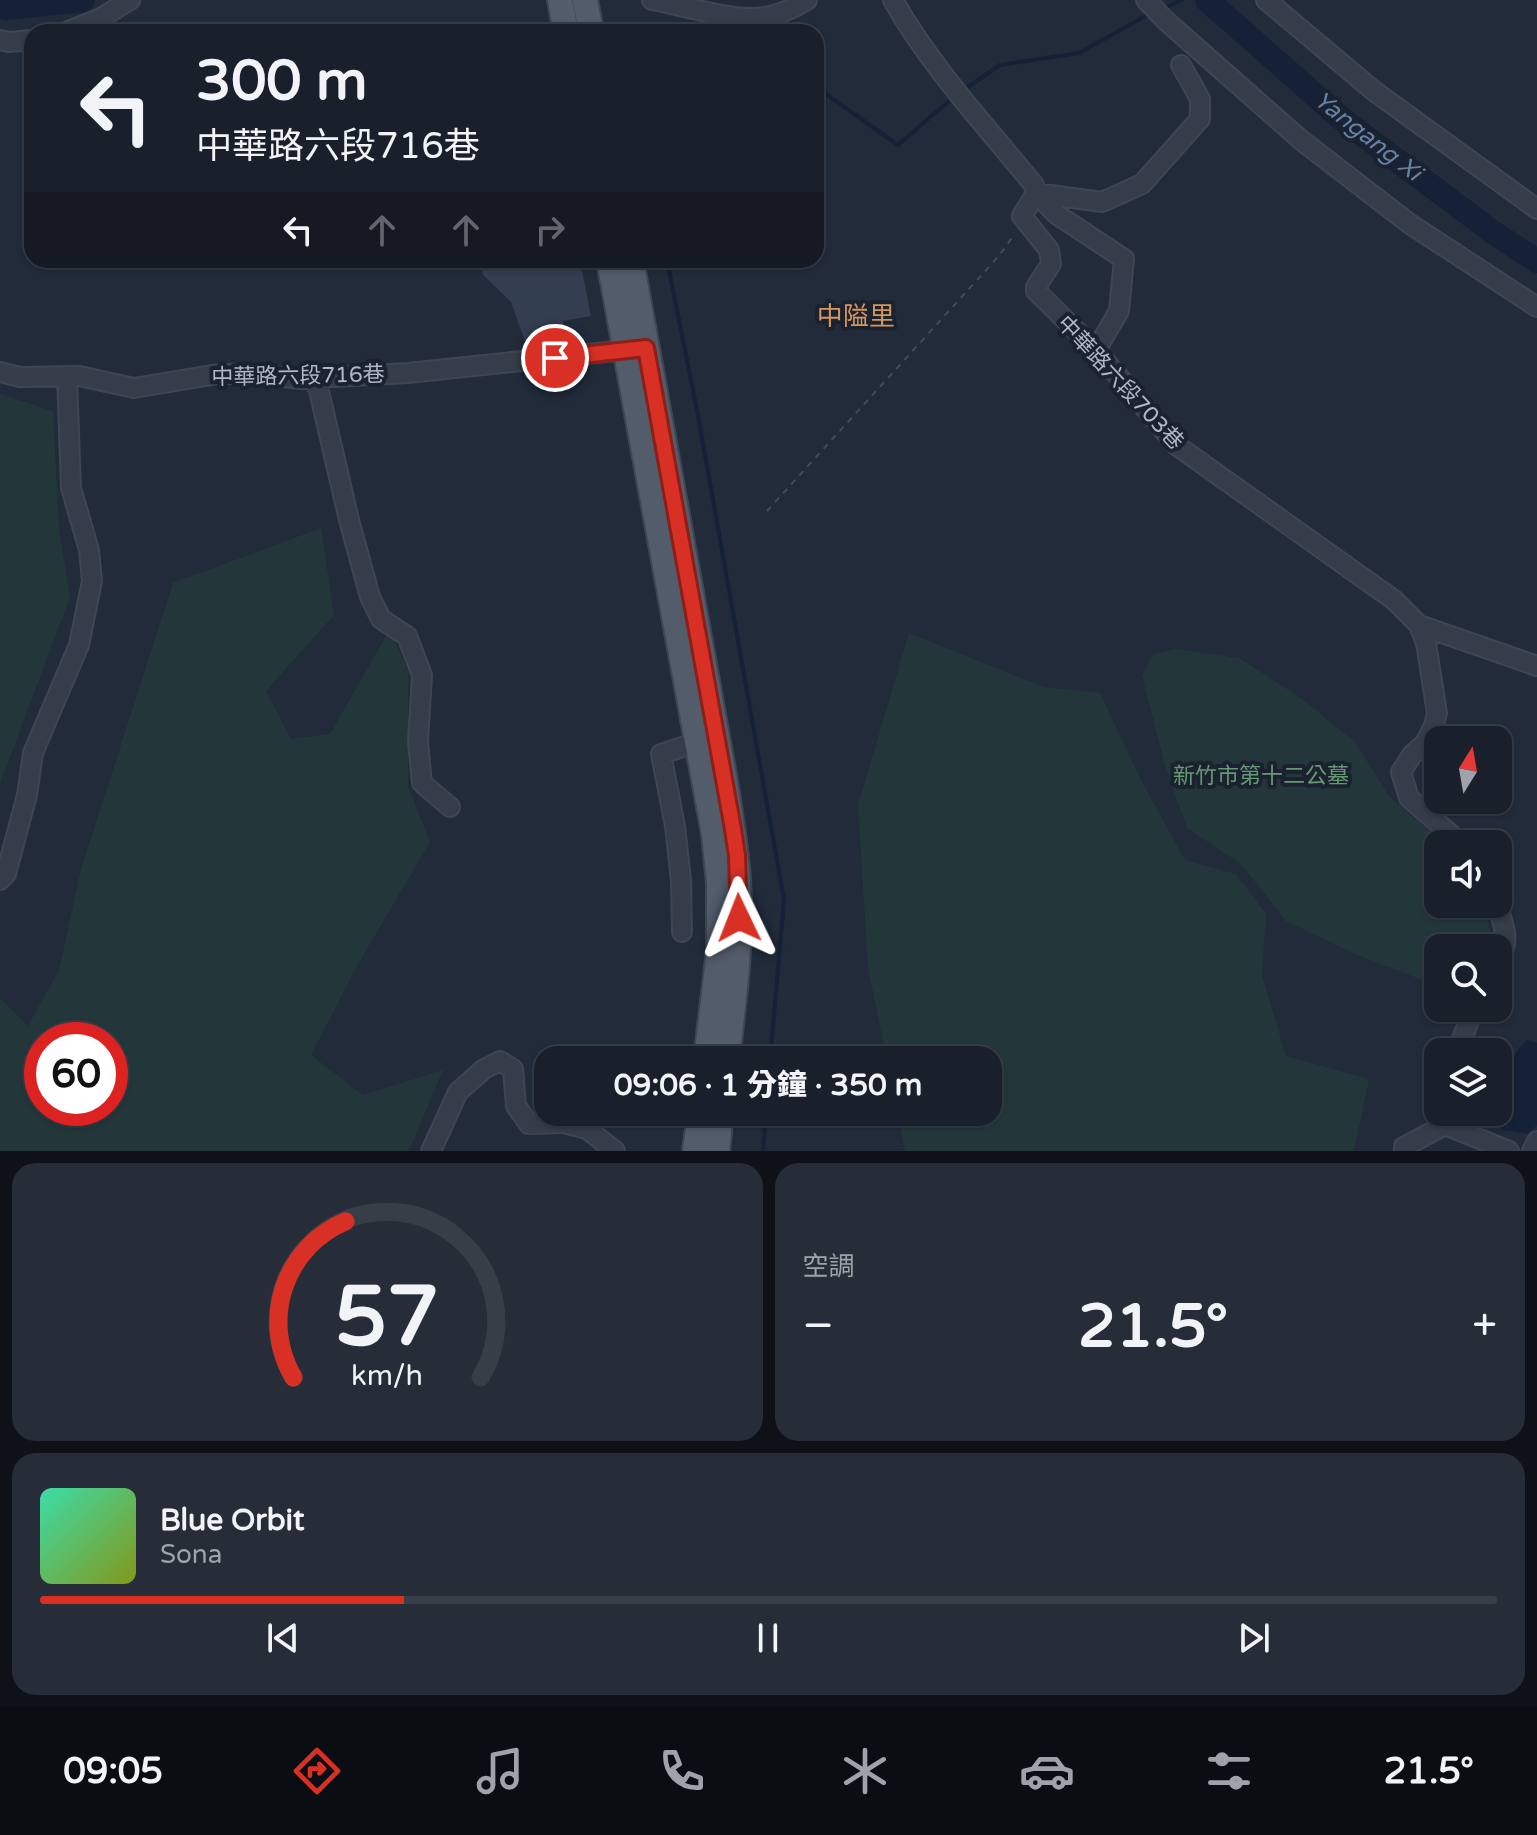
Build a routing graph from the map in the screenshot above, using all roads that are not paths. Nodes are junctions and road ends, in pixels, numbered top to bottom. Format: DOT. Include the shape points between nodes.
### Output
graph roads {
  1 [pos="130,0"];
  2 [pos="585,0"];
  3 [pos="652,0"];
  4 [pos="807,0"];
  5 [pos="893,0"];
  6 [pos="1146,0"];
  7 [pos="1266,0"];
  8 [pos="563,1"];
  9 [pos="86,24"];
  10 [pos="565,24"];
  11 [pos="590,24"];
  12 [pos="0,40"];
  13 [pos="24,41"];
  14 [pos="1181,65"];
  15 [pos="1036,193"];
  16 [pos="1537,209"];
  17 [pos="611,268"];
  18 [pos="631,268"];
  19 [pos="1537,307"];
  20 [pos="636,349"];
  21 [pos="1096,350"];
  22 [pos="0,372"];
  23 [pos="67,376"];
  24 [pos="316,378"];
  25 [pos="1419,625"];
  26 [pos="1537,666"];
  27 [pos="698,742"];
  28 [pos="450,807"];
  29 [pos="1446,830"];
  30 [pos="0,880"];
  31 [pos="682,932"];
  32 [pos="708,1046"];
  33 [pos="728,1046"];
  34 [pos="698,1126"];
  35 [pos="720,1126"];
  36 [pos="1443,1126"];
  37 [pos="1447,1126"];
  38 [pos="1537,1141"];
  39 [pos="431,1151"];
  40 [pos="615,1151"];
  41 [pos="695,1151"];
  42 [pos="717,1151"];
  43 [pos="1404,1151"];
  44 [pos="1509,1151"];
  45 [pos="1532,1151"];
  1 -- 9 [label="street"];
  2 -- 11 [label="main road"];
  3 -- 4 [label="street" via="752,18"];
  5 -- 15 [label="street"];
  6 -- 19 [label="street" via="1301,140 1410,224"];
  7 -- 16 [label="street" via="1374,91"];
  8 -- 10 [label="main road"];
  12 -- 13 [label="street"];
  14 -- 15 [label="street" via="1200,99 1200,119 1142,184 1102,202"];
  15 -- 21 [label="street, 中華路六段703巷" via="1022,216 1049,250 1051,264 1036,291"];
  15 -- 21 [label="street" via="1056,214 1124,259 1119,311"];
  17 -- 20 [label="main road"];
  18 -- 20 [label="main road"];
  20 -- 24 [label="street, 中華路六段716巷"];
  20 -- 27 [label="main road"];
  20 -- 33 [label="main road" via="737,856 738,949"];
  21 -- 25 [label="street, 中華路六段703巷" via="1176,445 1394,600"];
  22 -- 23 [label="street, 中華路六段716巷"];
  23 -- 24 [label="street, 中華路六段716巷" via="134,388 218,374"];
  23 -- 30 [label="street" via="71,488 92,581 79,645 33,753 27,795"];
  24 -- 28 [label="street" via="370,597 381,619 407,636 422,675 422,783"];
  25 -- 26 [label="street"];
  25 -- 29 [label="street" via="1437,713 1425,743 1401,772 1409,798"];
  27 -- 31 [label="street" via="661,754 675,826"];
  27 -- 32 [label="main road" via="719,883 719,951"];
  34 -- 41 [label="main road"];
  35 -- 42 [label="main road"];
  36 -- 43 [label="street"];
  37 -- 44 [label="street"];
  38 -- 45 [label="street"];
  39 -- 40 [label="street" via="458,1092 500,1061 513,1069 516,1106 529,1124 564,1123 587,1129"];
}
